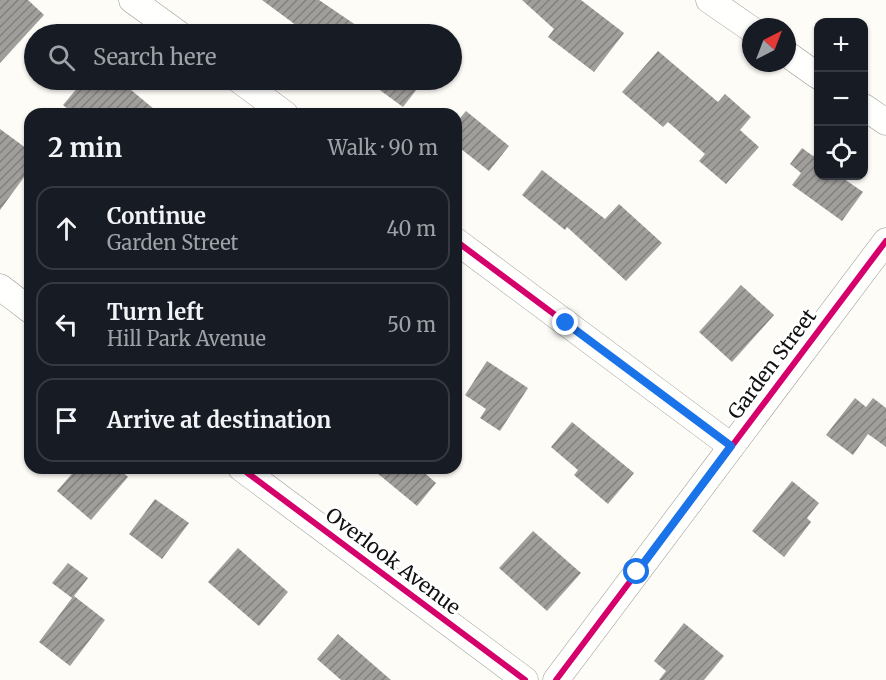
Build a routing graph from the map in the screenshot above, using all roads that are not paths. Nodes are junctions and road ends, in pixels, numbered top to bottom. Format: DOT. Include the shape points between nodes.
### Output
graph roads {
  1 [pos="132,0"];
  2 [pos="710,0"];
  3 [pos="742,23"];
  4 [pos="165,24"];
  5 [pos="796,60"];
  6 [pos="814,73"];
  7 [pos="253,90"];
  8 [pos="277,108"];
  9 [pos="868,110"];
  10 [pos="886,122"];
  11 [pos="886,241"];
  12 [pos="462,245"];
  13 [pos="0,287"];
  14 [pos="24,305"];
  15 [pos="731,446"];
  16 [pos="249,474"];
  17 [pos="525,680"];
  18 [pos="556,680"];
  1 -- 4 [label="street"];
  2 -- 3 [label="street"];
  5 -- 6 [label="street"];
  7 -- 8 [label="street"];
  9 -- 10 [label="street"];
  11 -- 15 [label="street, Garden Street"];
  12 -- 15 [label="street"];
  13 -- 14 [label="street"];
  15 -- 18 [label="street, Garden Street"];
  16 -- 17 [label="street, Overlook Avenue"];
}
